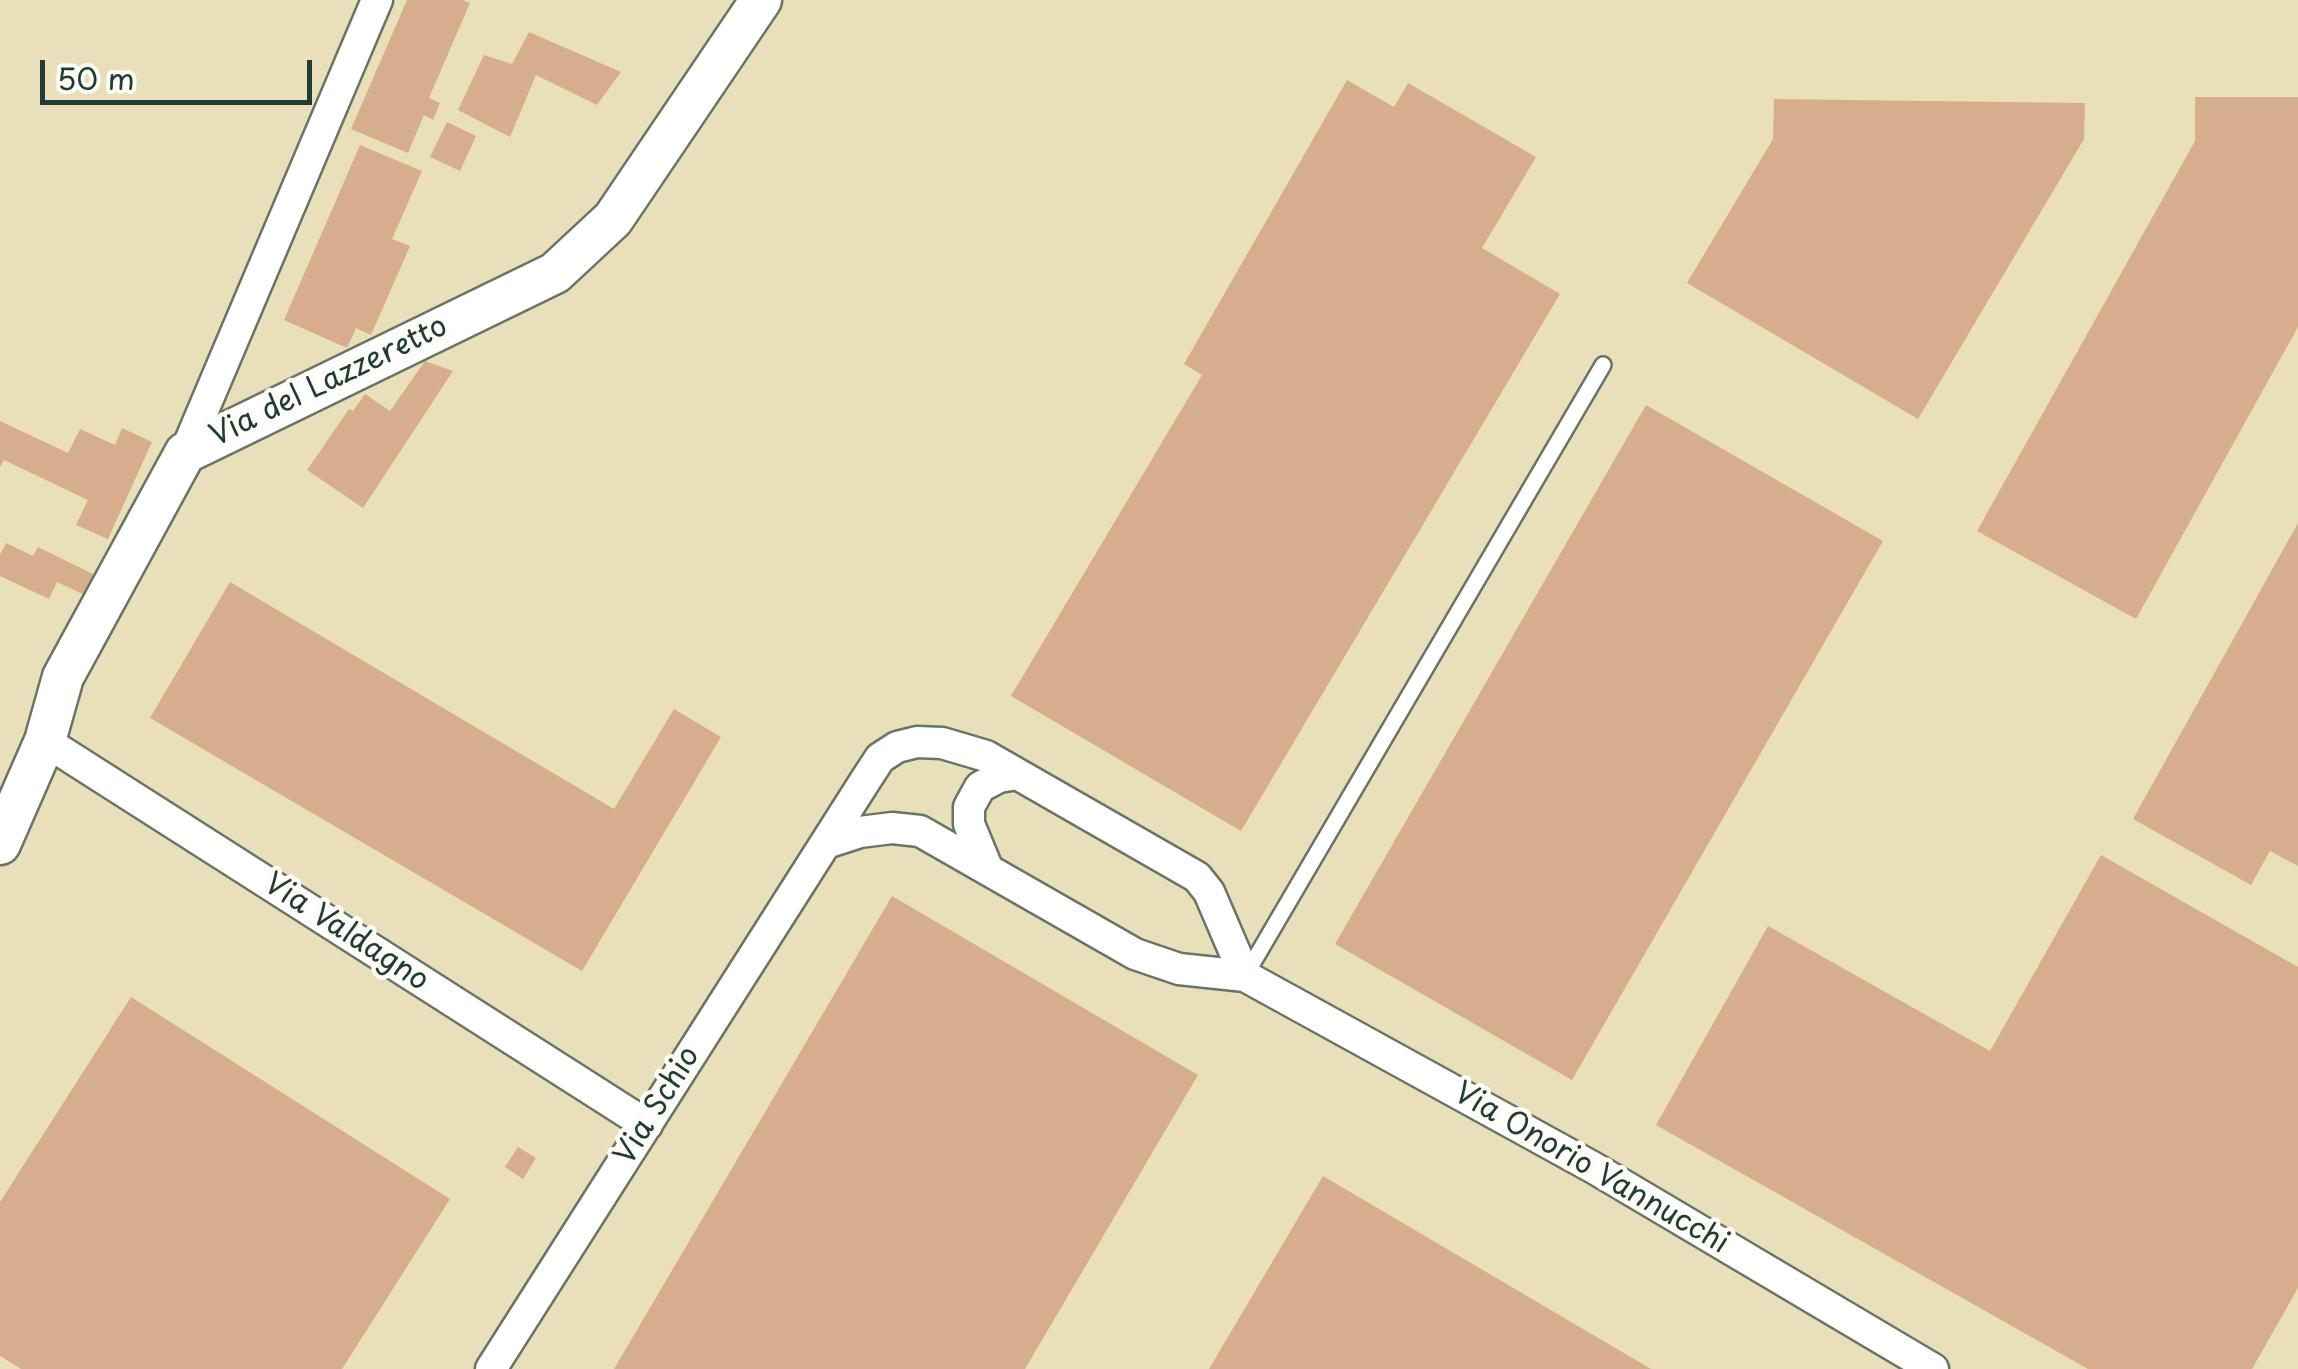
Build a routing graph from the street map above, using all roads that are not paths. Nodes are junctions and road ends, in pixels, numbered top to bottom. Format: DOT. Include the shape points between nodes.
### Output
graph roads {
  1 [pos="378,0"];
  2 [pos="761,0"];
  3 [pos="1603,365"];
  4 [pos="185,453"];
  5 [pos="45,741"];
  6 [pos="1016,774"];
  7 [pos="0,843"];
  8 [pos="826,843"];
  9 [pos="988,870"];
  10 [pos="1245,976"];
  11 [pos="646,1125"];
  12 [pos="492,1369"];
  13 [pos="1933,1369"];
  1 -- 4 [label="street"];
  2 -- 4 [label="street, Via del Lazzeretto" via="613,218 555,272"];
  3 -- 10 [label="lane"];
  4 -- 5 [label="street, Via del Lazzeretto" via="63,677"];
  5 -- 7 [label="street, Via del Lazzeretto"];
  5 -- 11 [label="street, Via Valdagno"];
  6 -- 8 [label="street" via="963,747 897,747 880,758"];
  6 -- 9 [label="street" via="980,787 969,808"];
  6 -- 10 [label="street" via="1197,877"];
  8 -- 9 [label="street, Via Onorio Vannucchi" via="860,832 920,831"];
  8 -- 11 [label="street, Via Schio"];
  9 -- 10 [label="street, Via Onorio Vannucchi" via="1154,962"];
  10 -- 13 [label="street, Via Onorio Vannucchi" via="1594,1168"];
  11 -- 12 [label="street, Via Schio"];
}
